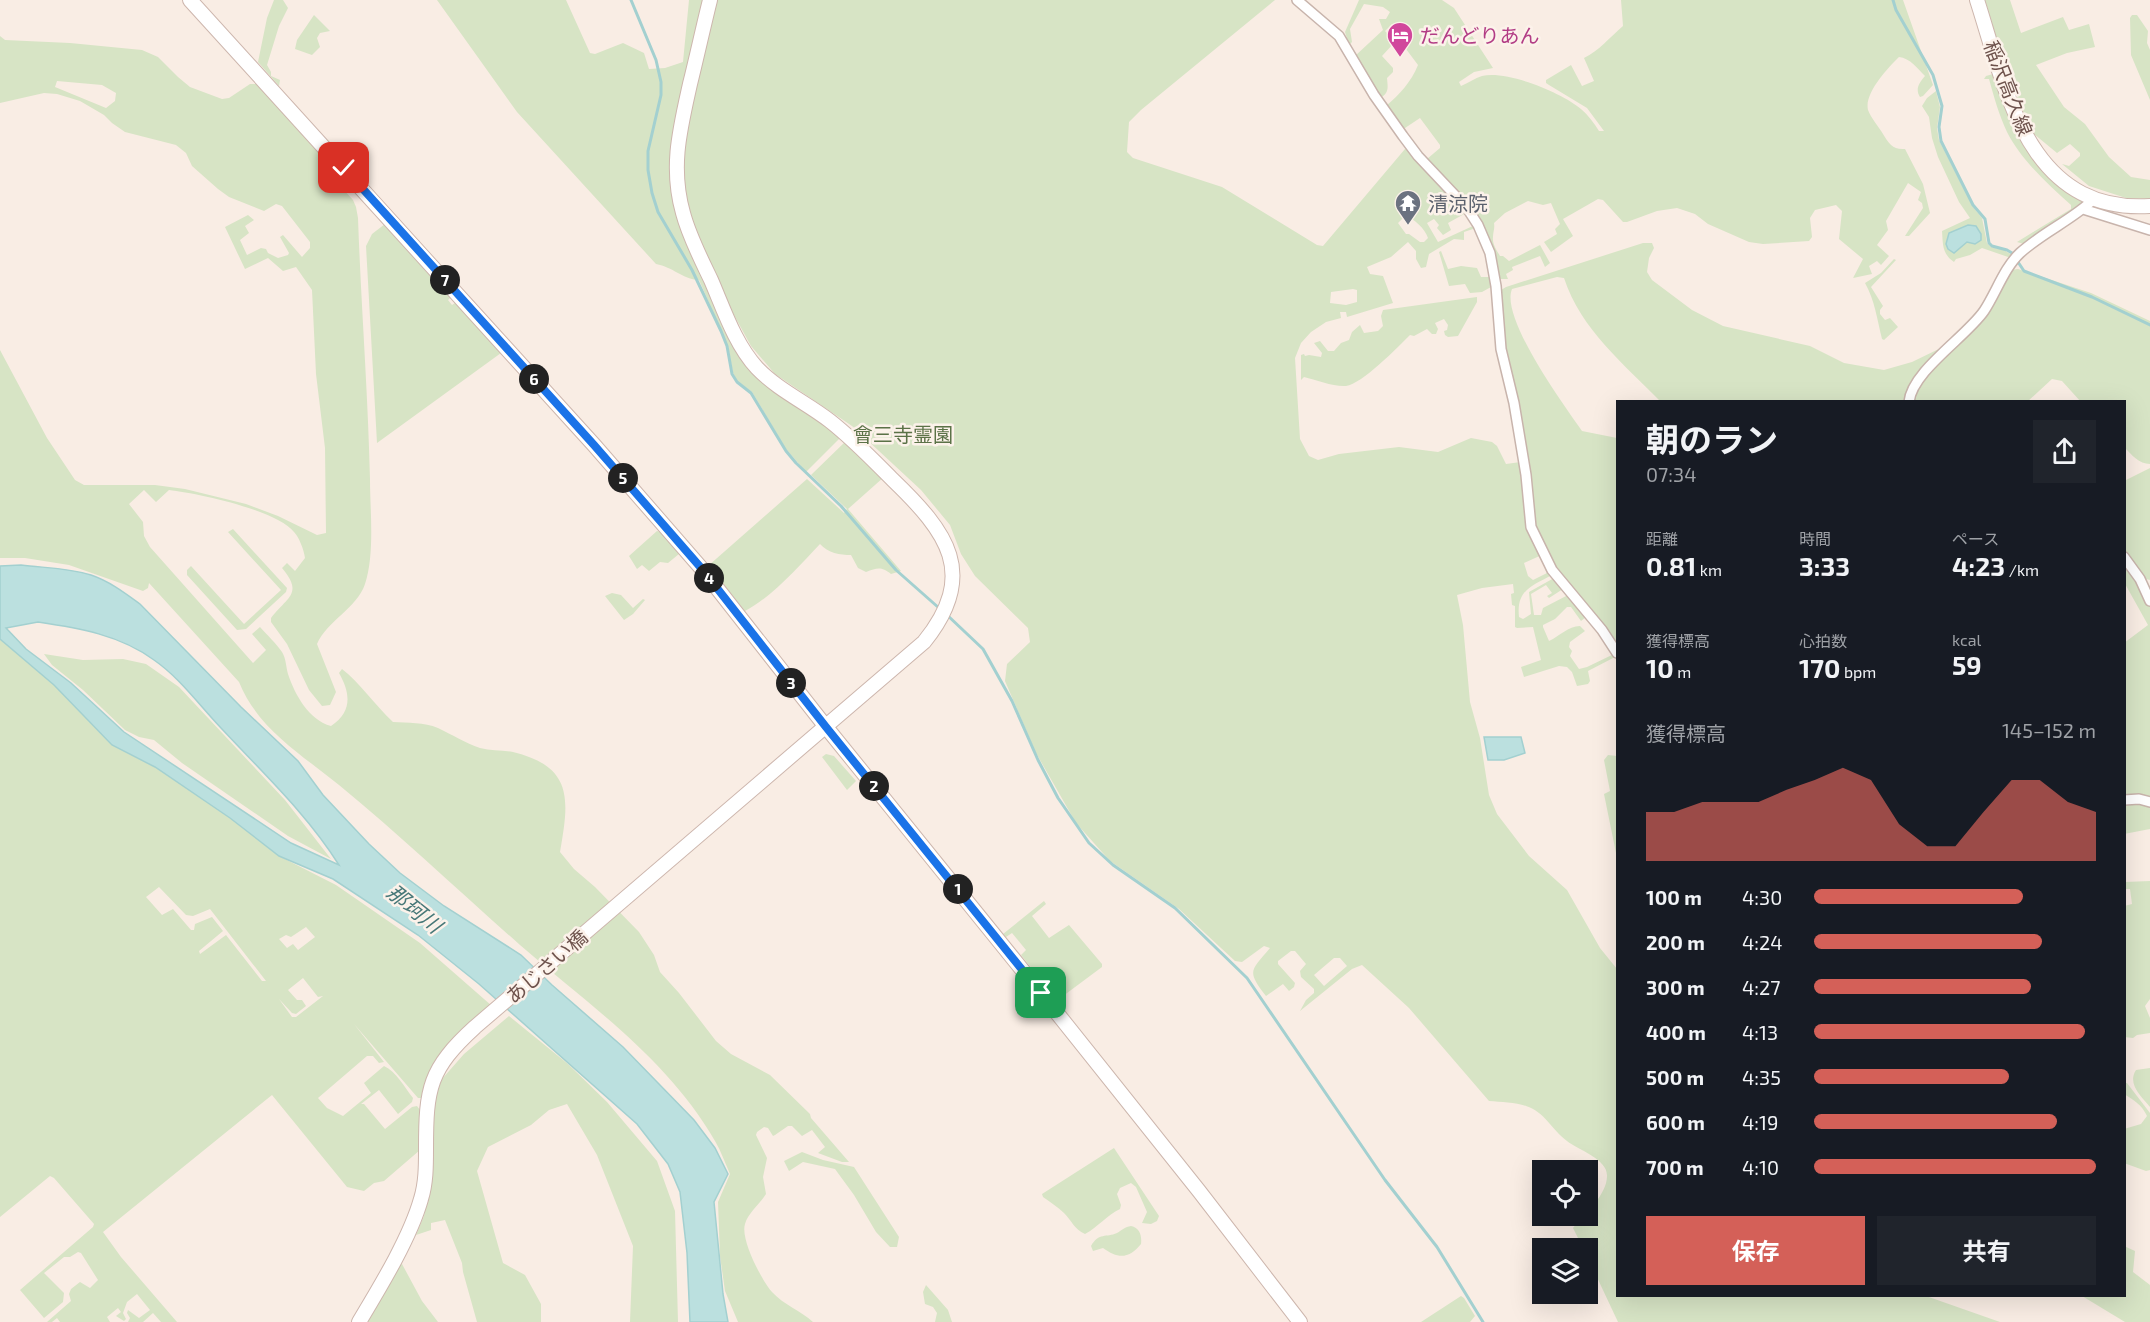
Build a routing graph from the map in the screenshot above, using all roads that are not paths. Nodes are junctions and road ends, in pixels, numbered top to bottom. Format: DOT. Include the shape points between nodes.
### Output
graph roads {
  1 [pos="190,0"];
  2 [pos="710,0"];
  3 [pos="1298,0"];
  4 [pos="1977,0"];
  5 [pos="2094,199"];
  6 [pos="2150,206"];
  7 [pos="2083,209"];
  8 [pos="2150,230"];
  9 [pos="1910,400"];
  10 [pos="2126,560"];
  11 [pos="2150,601"];
  12 [pos="1616,651"];
  13 [pos="826,727"];
  14 [pos="2126,800"];
  15 [pos="2150,802"];
  16 [pos="359,1322"];
  17 [pos="1300,1322"];
  1 -- 13 [label="street" via="656,515"];
  2 -- 13 [label="street, あじさい橋" via="676,158 683,214 696,247 736,337 757,367 769,380 847,434 916,502 944,539 952,565 950,598 935,629"];
  3 -- 12 [label="street" via="1339,36 1402,136 1478,225 1490,253 1496,286 1501,349 1514,403 1531,527 1552,570"];
  4 -- 5 [label="street, 稲沢高久線" via="2026,138 2049,169"];
  5 -- 6 [label="street, 稲沢高久線"];
  5 -- 7 [label="street"];
  7 -- 8 [label="street"];
  7 -- 9 [label="street" via="2018,254 1984,311 1932,364"];
  10 -- 11 [label="street"];
  13 -- 16 [label="street, あじさい橋" via="475,1027 444,1060 432,1081 427,1102 426,1172 418,1210"];
  13 -- 17 [label="street"];
  14 -- 15 [label="street"];
}
